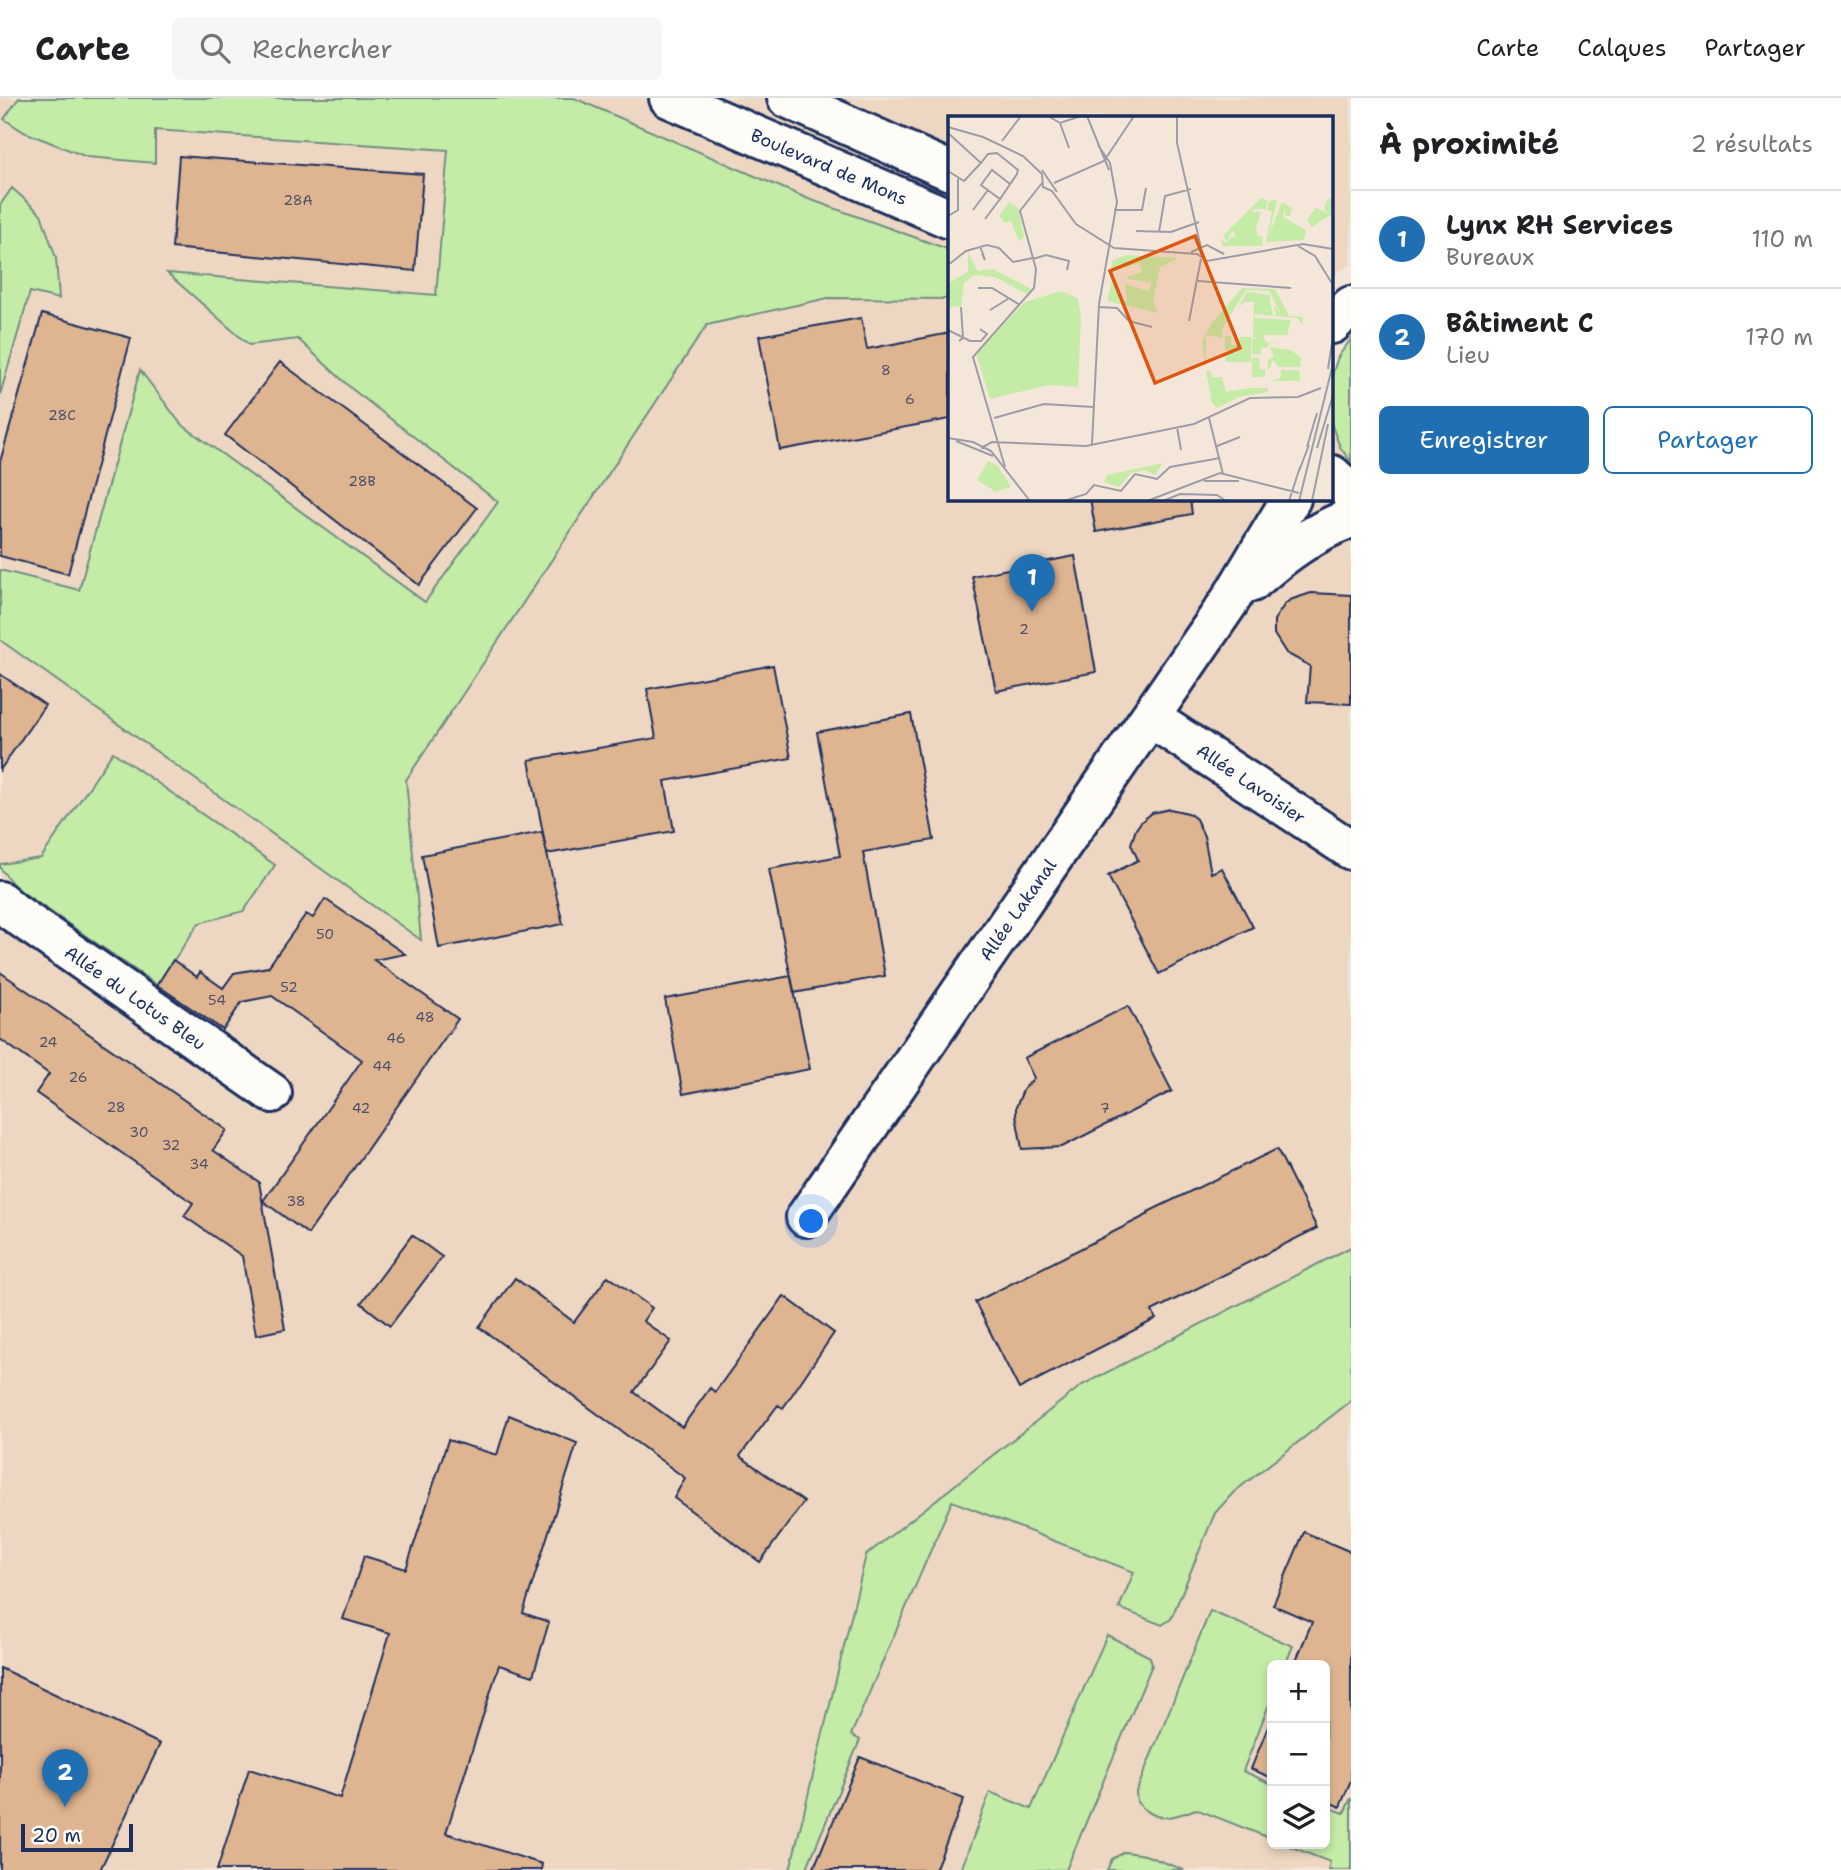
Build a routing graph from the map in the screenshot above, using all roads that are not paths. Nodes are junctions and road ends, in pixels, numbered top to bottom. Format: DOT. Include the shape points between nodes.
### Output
graph roads {
  1 [pos="669,98"];
  2 [pos="788,98"];
  3 [pos="948,170"];
  4 [pos="948,218"];
  5 [pos="1334,477"];
  6 [pos="1351,493"];
  7 [pos="1290,500"];
  8 [pos="1351,518"];
  9 [pos="1229,602"];
  10 [pos="1151,718"];
  11 [pos="1351,850"];
  12 [pos="0,901"];
  13 [pos="272,1093"];
  14 [pos="806,1217"];
  1 -- 4 [label="street, Boulevard de Mons"];
  2 -- 3 [label="street"];
  5 -- 6 [label="street"];
  7 -- 9 [label="street, Allée Lakanal"];
  8 -- 9 [label="street, Allée Lakanal" via="1318,531 1293,548"];
  9 -- 10 [label="street, Allée Lakanal"];
  10 -- 11 [label="street, Allée Lavoisier"];
  10 -- 14 [label="street, Allée Lakanal"];
  12 -- 13 [label="street, Allée du Lotus Bleu"];
}
